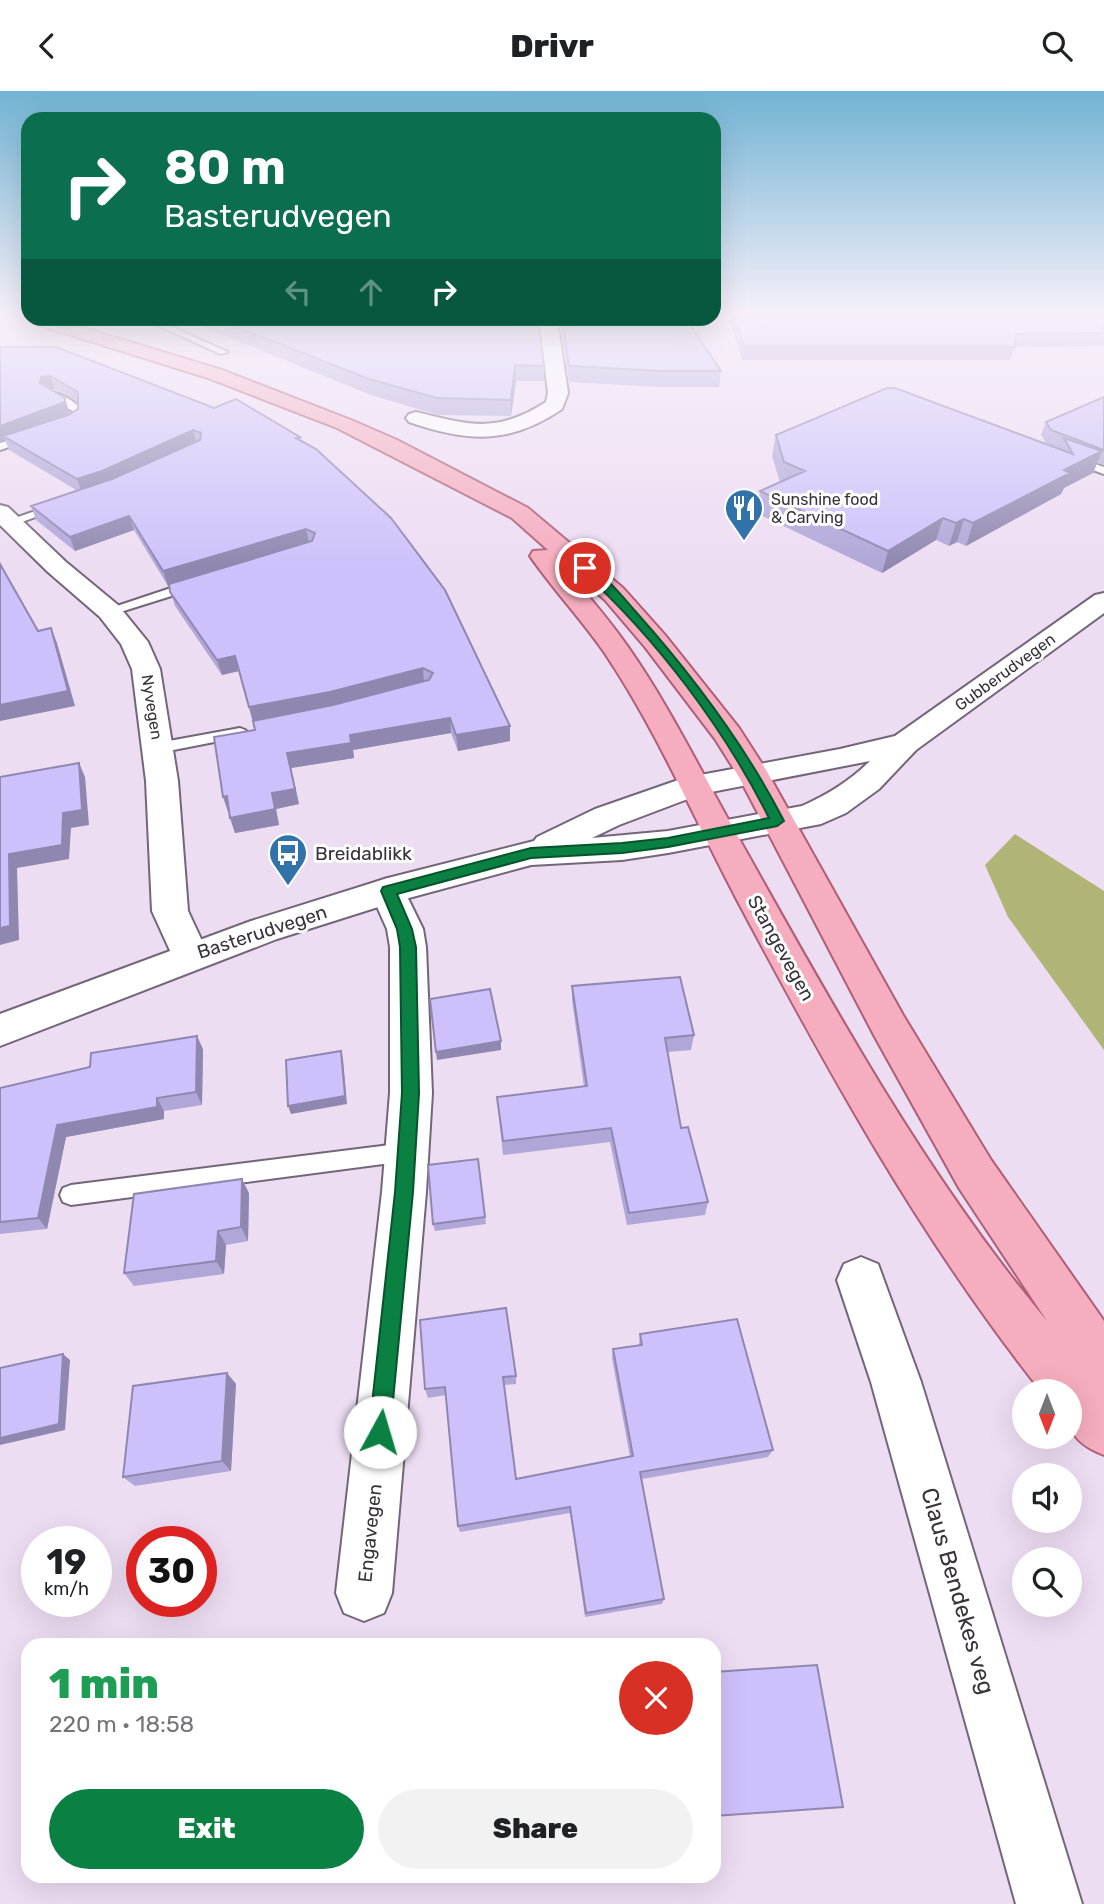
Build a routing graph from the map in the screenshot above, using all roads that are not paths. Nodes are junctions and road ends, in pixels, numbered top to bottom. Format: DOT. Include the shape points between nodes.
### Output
graph roads {
  1 [pos="56,397"];
  2 [pos="273,397"];
  3 [pos="557,397"];
  4 [pos="416,418"];
  5 [pos="0,447"];
  6 [pos="1054,453"];
  7 [pos="1104,471"];
  8 [pos="452,477"];
  9 [pos="76,501"];
  10 [pos="5,517"];
  11 [pos="203,581"];
  12 [pos="1104,601"];
  13 [pos="109,611"];
  14 [pos="253,730"];
  15 [pos="905,743"];
  16 [pos="158,748"];
  17 [pos="755,777"];
  18 [pos="695,785"];
  19 [pos="777,821"];
  20 [pos="718,832"];
  21 [pos="531,853"];
  22 [pos="388,891"];
  23 [pos="190,956"];
  24 [pos="0,1030"];
  25 [pos="406,1152"];
  26 [pos="71,1195"];
  27 [pos="861,1280"];
  28 [pos="1104,1363"];
  29 [pos="1104,1429"];
  30 [pos="364,1593"];
  31 [pos="1049,1904"];
  1 -- 5 [label="lane" via="78,409 77,418"];
  2 -- 8 [label="main road, Stangevegen" via="344,424"];
  3 -- 4 [label="street" via="555,405 517,425 484,433 447,430"];
  6 -- 7 [label="lane"];
  8 -- 17 [label="main road, Stangevegen" via="520,513 614,594 728,735"];
  8 -- 18 [label="main road, Stangevegen" via="529,541 563,579 616,649"];
  9 -- 10 [label="lane"];
  10 -- 13 [label="street, Nyvegen"];
  11 -- 13 [label="lane"];
  12 -- 15 [label="street, Gubberudvegen"];
  13 -- 16 [label="street, Nyvegen" via="134,642 146,670"];
  14 -- 16 [label="lane"];
  15 -- 17 [label="street, Gubberudvegen"];
  15 -- 19 [label="street, Gubberudvegen" via="868,782 834,805 809,816"];
  16 -- 23 [label="street, Nyvegen" via="170,911"];
  17 -- 18 [label="street, Gubberudvegen"];
  17 -- 19 [label="main road, Stangevegen"];
  18 -- 20 [label="main road, Stangevegen"];
  18 -- 21 [label="street, Basterudvegen" via="607,817"];
  19 -- 20 [label="street, Gubberudvegen"];
  19 -- 28 [label="main road, Stangevegen" via="975,1174"];
  20 -- 21 [label="street, Basterudvegen" via="622,848"];
  20 -- 29 [label="main road, Stangevegen" via="899,1153 1007,1310"];
  21 -- 22 [label="street, Basterudvegen"];
  22 -- 23 [label="street, Basterudvegen"];
  22 -- 25 [label="street, Engavegen" via="408,947 411,1093"];
  23 -- 24 [label="street, Basterudvegen"];
  25 -- 26 [label="lane"];
  25 -- 30 [label="street, Engavegen"];
  27 -- 31 [label="street, Claus Bendekes veg" via="907,1419"];
}
